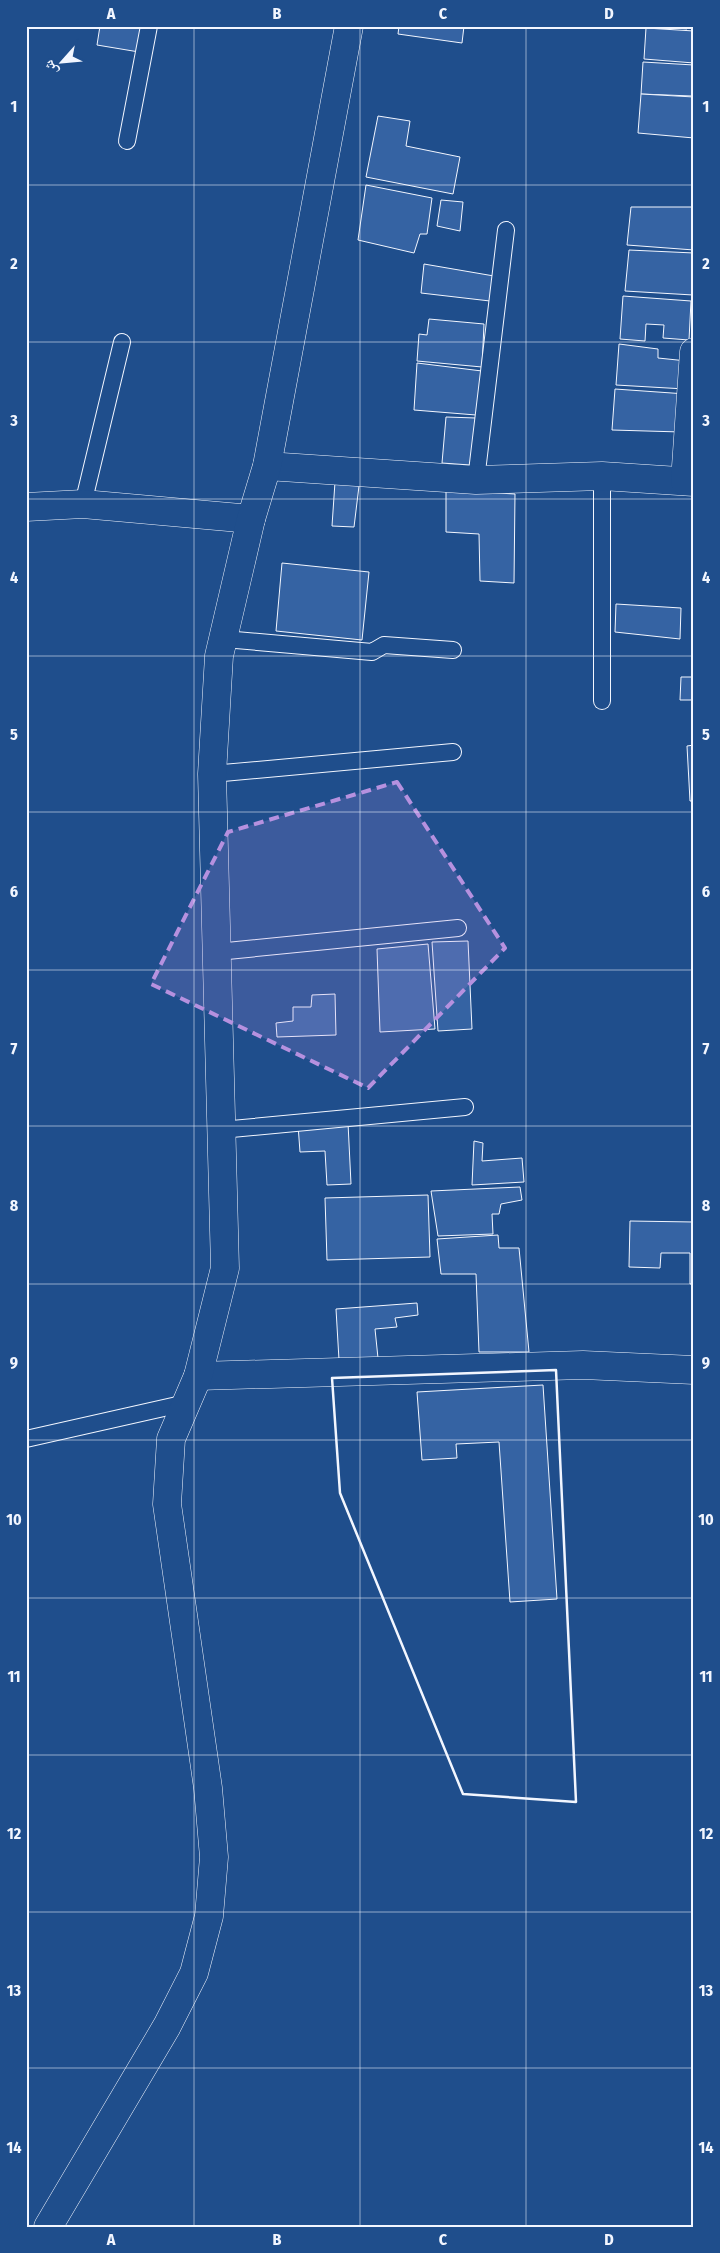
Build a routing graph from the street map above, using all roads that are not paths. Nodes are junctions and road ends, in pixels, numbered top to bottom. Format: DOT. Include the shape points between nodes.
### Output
graph roads {
  1 [pos="149,26"];
  2 [pos="349,26"];
  3 [pos="128,141"];
  4 [pos="506,230"];
  5 [pos="122,342"];
  6 [pos="694,352"];
  7 [pos="267,466"];
  8 [pos="602,476"];
  9 [pos="476,480"];
  10 [pos="690,481"];
  11 [pos="83,504"];
  12 [pos="26,507"];
  13 [pos="251,519"];
  14 [pos="224,639"];
  15 [pos="453,650"];
  16 [pos="602,701"];
  17 [pos="453,752"];
  18 [pos="212,774"];
  19 [pos="458,928"];
  20 [pos="217,952"];
  21 [pos="465,1107"];
  22 [pos="222,1130"];
  23 [pos="694,1370"];
  24 [pos="198,1376"];
  25 [pos="186,1403"];
  26 [pos="26,1439"];
  27 [pos="48,2227"];
  1 -- 3 [label="lane"];
  2 -- 7 [label="street"];
  4 -- 9 [label="lane"];
  5 -- 11 [label="lane"];
  6 -- 10 [label="street"];
  7 -- 9 [label="street"];
  7 -- 13 [label="street"];
  8 -- 9 [label="street"];
  8 -- 10 [label="street"];
  8 -- 16 [label="lane"];
  11 -- 12 [label="street"];
  11 -- 13 [label="street"];
  13 -- 14 [label="street"];
  14 -- 15 [label="lane" via="372,652 384,645"];
  14 -- 18 [label="street" via="219,656"];
  17 -- 18 [label="lane"];
  18 -- 20 [label="street"];
  19 -- 20 [label="lane"];
  20 -- 22 [label="street"];
  21 -- 22 [label="lane"];
  22 -- 24 [label="street" via="225,1268"];
  23 -- 24 [label="street" via="583,1365"];
  24 -- 25 [label="street"];
  25 -- 26 [label="lane"];
  25 -- 27 [label="street" via="171,1439 167,1504 208,1788 214,1857 209,1916 194,1973 168,2026"];
}
